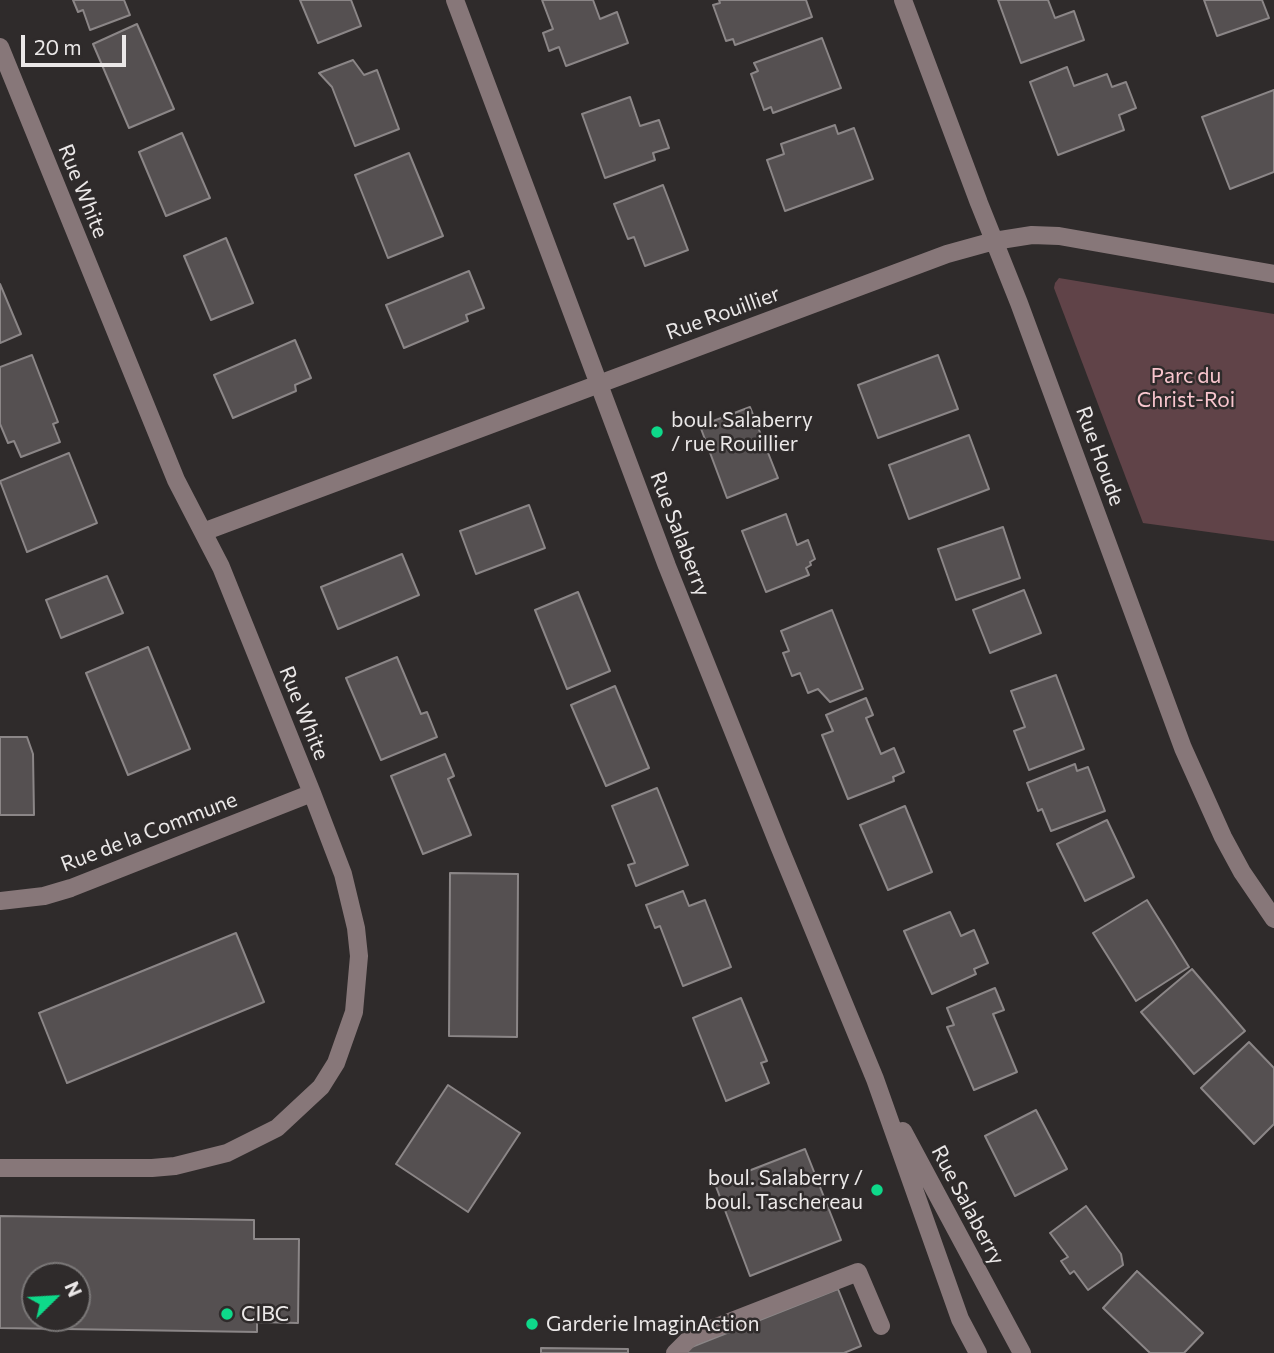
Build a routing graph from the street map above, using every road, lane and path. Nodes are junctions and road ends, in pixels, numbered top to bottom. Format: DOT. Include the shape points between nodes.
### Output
graph roads {
  1 [pos="454,0"];
  2 [pos="903,0"];
  3 [pos="0,47"];
  4 [pos="994,241"];
  5 [pos="1274,274"];
  6 [pos="598,384"];
  7 [pos="203,532"];
  8 [pos="312,793"];
  9 [pos="0,901"];
  10 [pos="1274,919"];
  11 [pos="875,1079"];
  12 [pos="0,1168"];
  13 [pos="881,1326"];
  14 [pos="675,1353"];
  15 [pos="978,1353"];
  16 [pos="1022,1353"];
  1 -- 6 [label="street, Rue Salaberry"];
  2 -- 4 [label="street, Rue Houde"];
  3 -- 7 [label="street, Rue White" via="176,480"];
  4 -- 5 [label="street, Rue Rouillier" via="1059,236"];
  4 -- 6 [label="street, Rue Rouillier" via="947,254"];
  4 -- 10 [label="street, Rue Houde" via="1205,801 1242,872"];
  6 -- 7 [label="street, Rue Rouillier"];
  6 -- 11 [label="street, Rue Salaberry"];
  7 -- 8 [label="street, Rue White"];
  8 -- 9 [label="street, Rue de la Commune" via="71,888"];
  8 -- 12 [label="street, Rue White" via="343,874 359,956 351,1024 321,1087 277,1128 239,1148 200,1160 152,1168"];
  11 -- 15 [label="street, Rue Salaberry" via="960,1319"];
  11 -- 16 [label="street, Rue Salaberry"];
  13 -- 14 [label="street" via="858,1272 691,1337"];
}
